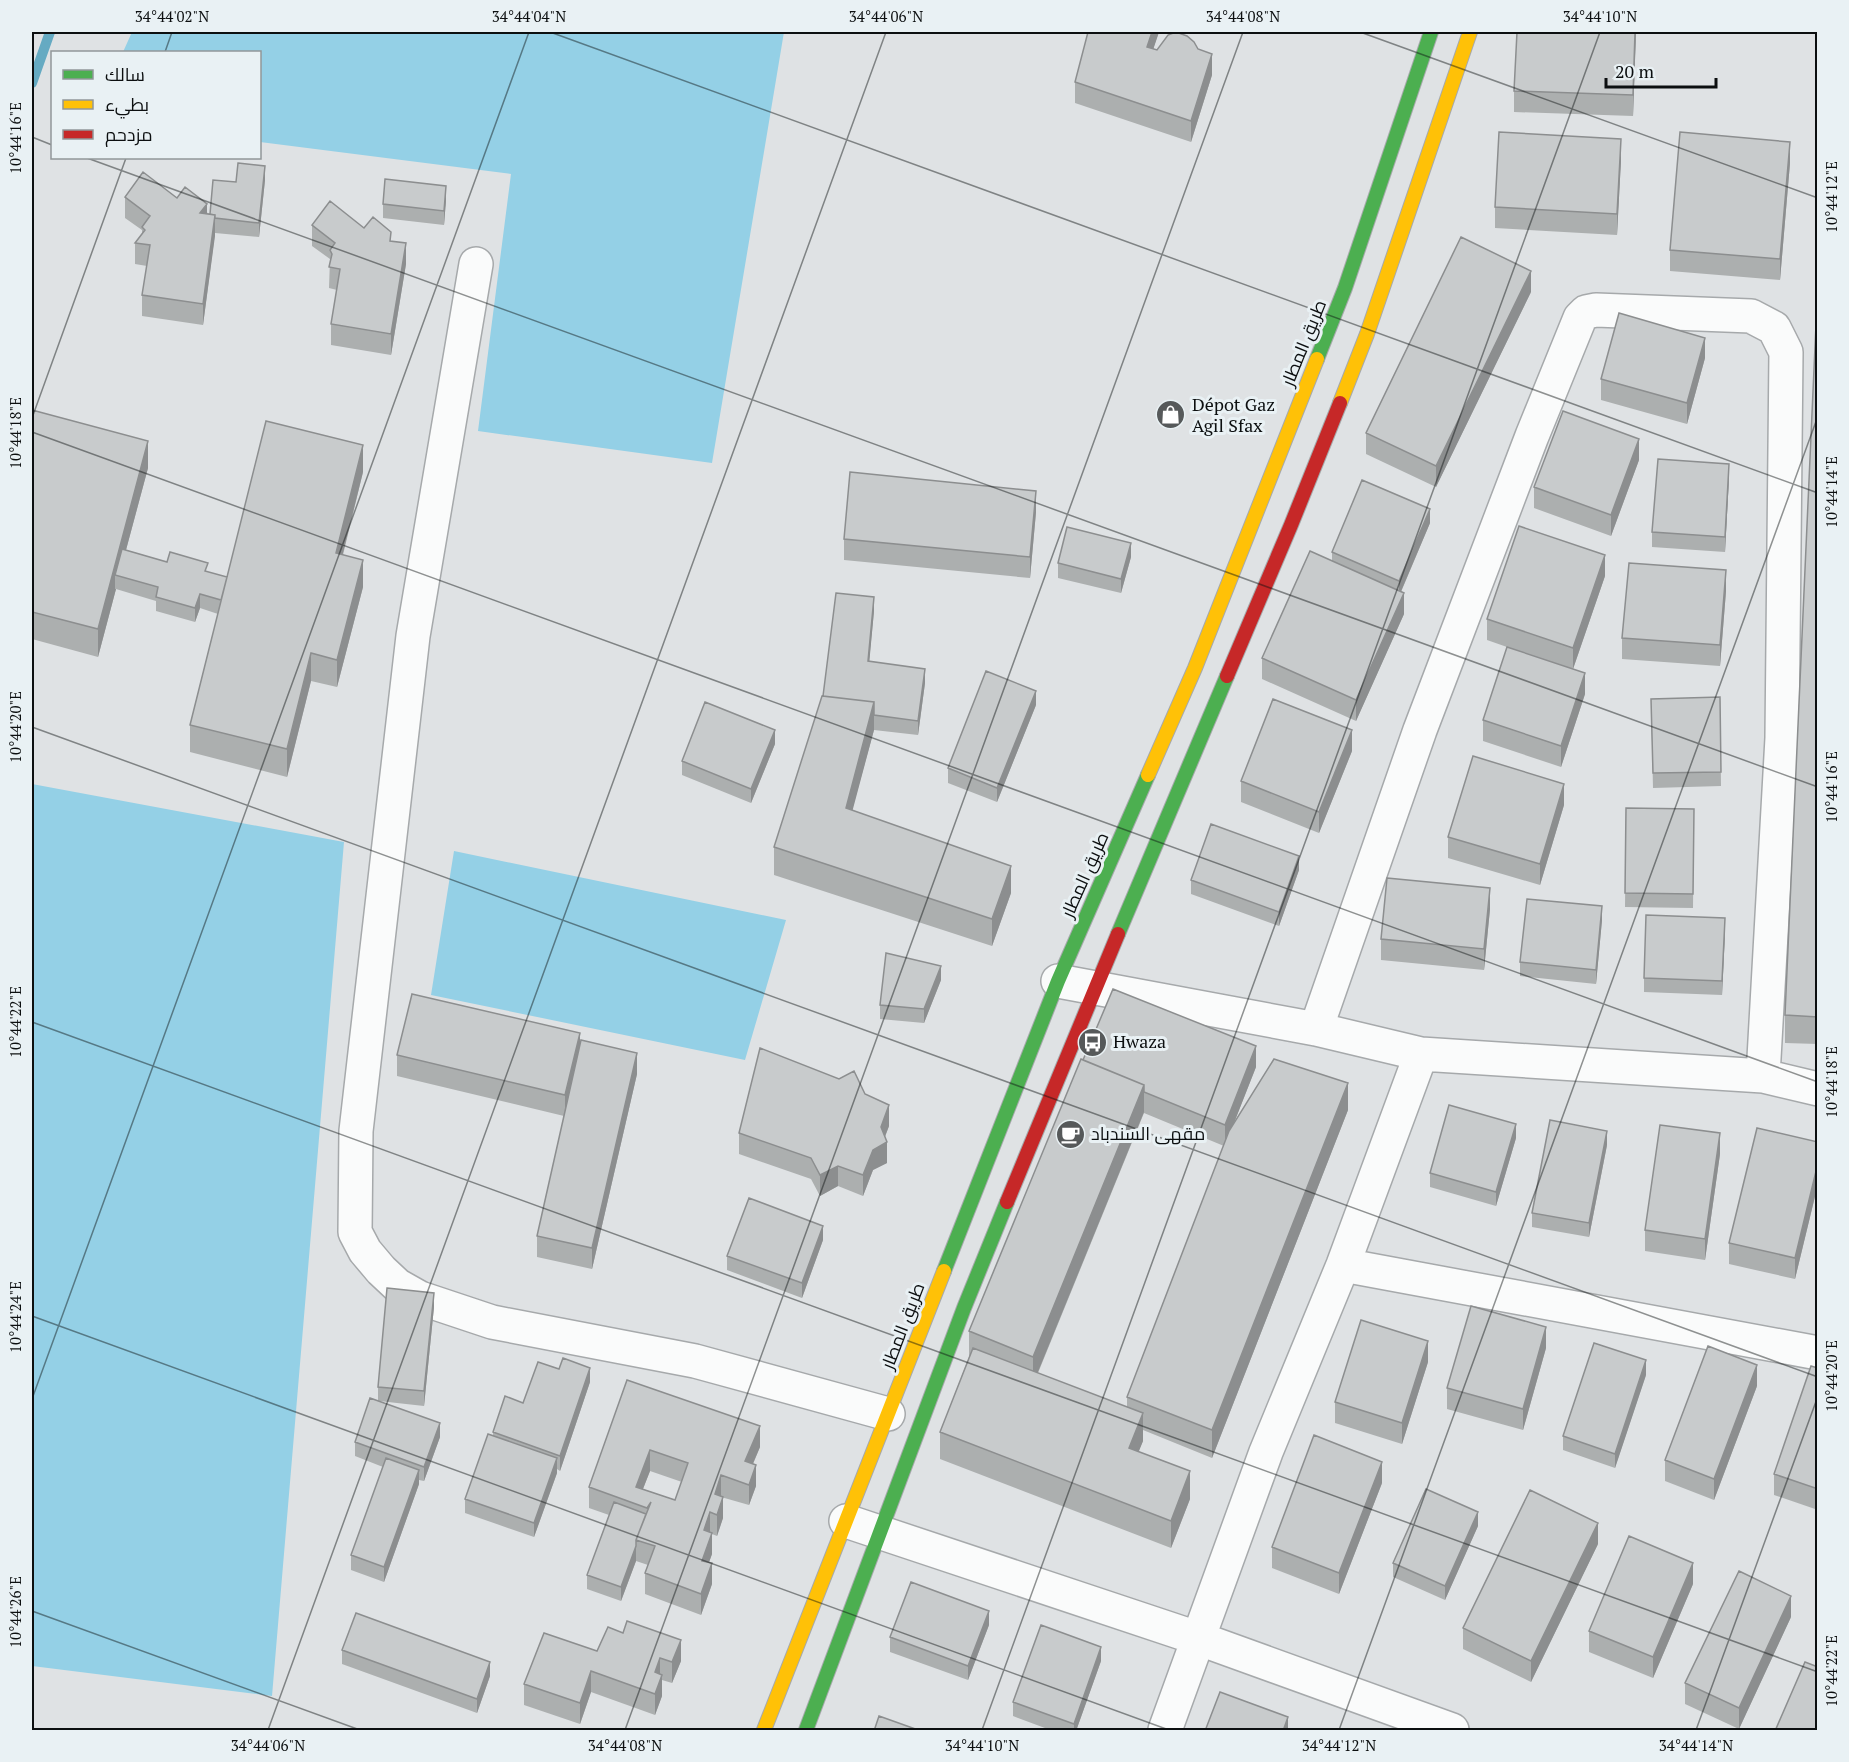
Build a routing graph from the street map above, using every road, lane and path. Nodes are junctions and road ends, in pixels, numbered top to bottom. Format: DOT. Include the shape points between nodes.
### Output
graph roads {
  1 [pos="1431,32"];
  2 [pos="1470,32"];
  3 [pos="476,264"];
  4 [pos="1058,981"];
  5 [pos="1095,988"];
  6 [pos="1316,1029"];
  7 [pos="1421,1054"];
  8 [pos="1763,1076"];
  9 [pos="1818,1089"];
  10 [pos="1343,1265"];
  11 [pos="1818,1353"];
  12 [pos="888,1414"];
  13 [pos="846,1521"];
  14 [pos="881,1532"];
  15 [pos="1200,1639"];
  16 [pos="764,1731"];
  17 [pos="806,1731"];
  18 [pos="1165,1731"];
  19 [pos="1452,1731"];
  1 -- 4 [label="main road, طريق المطار" via="1341,299 1195,668"];
  2 -- 5 [label="main road" via="1367,334 1291,525"];
  3 -- 12 [label="street" via="413,636 356,1131 355,1232 381,1270 420,1298 492,1322 695,1361"];
  4 -- 5 [label="street"];
  4 -- 12 [label="main road, طريق المطار"];
  5 -- 6 [label="street"];
  5 -- 14 [label="main road" via="964,1308"];
  6 -- 7 [label="street"];
  6 -- 8 [label="street" via="1420,730 1580,318 1596,310 1751,316 1774,328 1786,352 1782,738"];
  7 -- 8 [label="street"];
  7 -- 10 [label="street"];
  8 -- 9 [label="street"];
  10 -- 11 [label="street"];
  10 -- 15 [label="street" via="1266,1452"];
  12 -- 13 [label="main road, طريق المطار"];
  13 -- 14 [label="street"];
  13 -- 16 [label="main road, طريق المطار"];
  14 -- 15 [label="street"];
  14 -- 17 [label="main road"];
  15 -- 18 [label="street"];
  15 -- 19 [label="street"];
}
